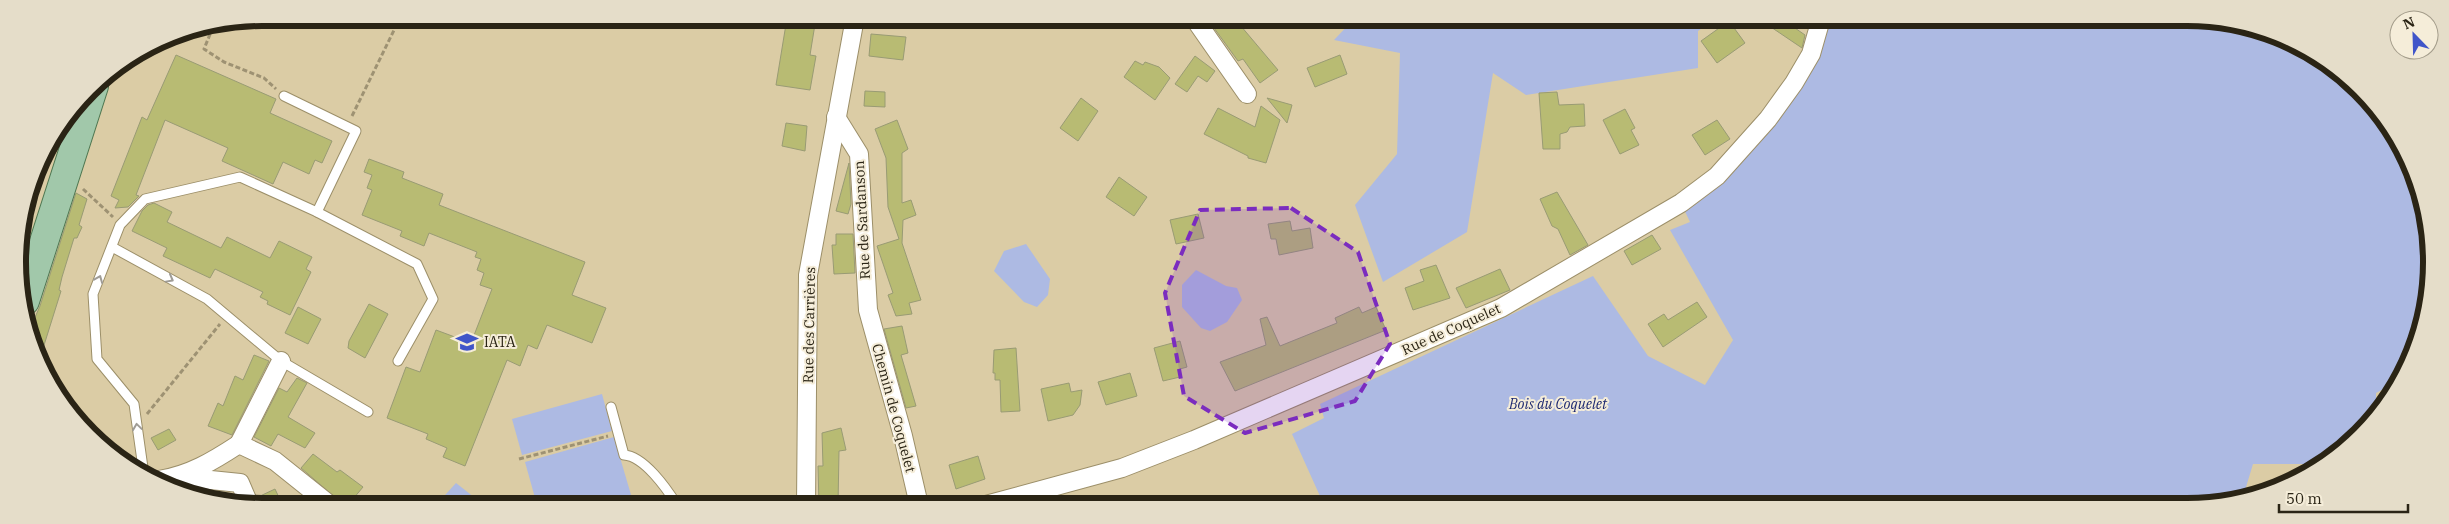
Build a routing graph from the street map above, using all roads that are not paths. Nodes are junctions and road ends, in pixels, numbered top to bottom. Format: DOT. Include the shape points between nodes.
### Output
graph roads {
  1 [pos="853,26"];
  2 [pos="1200,26"];
  3 [pos="1818,26"];
  4 [pos="1247,94"];
  5 [pos="284,96"];
  6 [pos="89,103"];
  7 [pos="836,117"];
  8 [pos="317,212"];
  9 [pos="112,247"];
  10 [pos="28,292"];
  11 [pos="868,310"];
  12 [pos="281,361"];
  13 [pos="398,361"];
  14 [pos="611,407"];
  15 [pos="368,412"];
  16 [pos="239,444"];
  17 [pos="143,465"];
  18 [pos="180,477"];
  19 [pos="169,479"];
  20 [pos="246,497"];
  21 [pos="322,498"];
  22 [pos="673,498"];
  23 [pos="806,498"];
  24 [pos="917,498"];
  25 [pos="1012,498"];
  1 -- 7 [label="street"];
  2 -- 4 [label="street"];
  3 -- 25 [label="street, Rue de Coquelet" via="1810,54 1768,119 1717,176 1681,203 1510,303 1122,468"];
  5 -- 8 [label="lane" via="356,131"];
  6 -- 10 [label="main road"];
  7 -- 11 [label="street, Rue de Sardanson" via="859,154"];
  7 -- 23 [label="street, Rue des Carrières" via="808,275"];
  8 -- 9 [label="lane" via="240,177 146,199 120,225"];
  8 -- 13 [label="lane" via="417,264 433,299"];
  9 -- 12 [label="lane, one-way" via="207,299"];
  17 -- 9 [label="lane, one-way" via="134,404 97,359 93,294"];
  11 -- 24 [label="street, Chemin de Coquelet"];
  12 -- 15 [label="lane"];
  12 -- 16 [label="street"];
  14 -- 22 [label="lane" via="624,455 640,461"];
  16 -- 18 [label="street"];
  16 -- 21 [label="street" via="275,461"];
  18 -- 19 [label="street"];
  18 -- 20 [label="street" via="240,483"];
}
